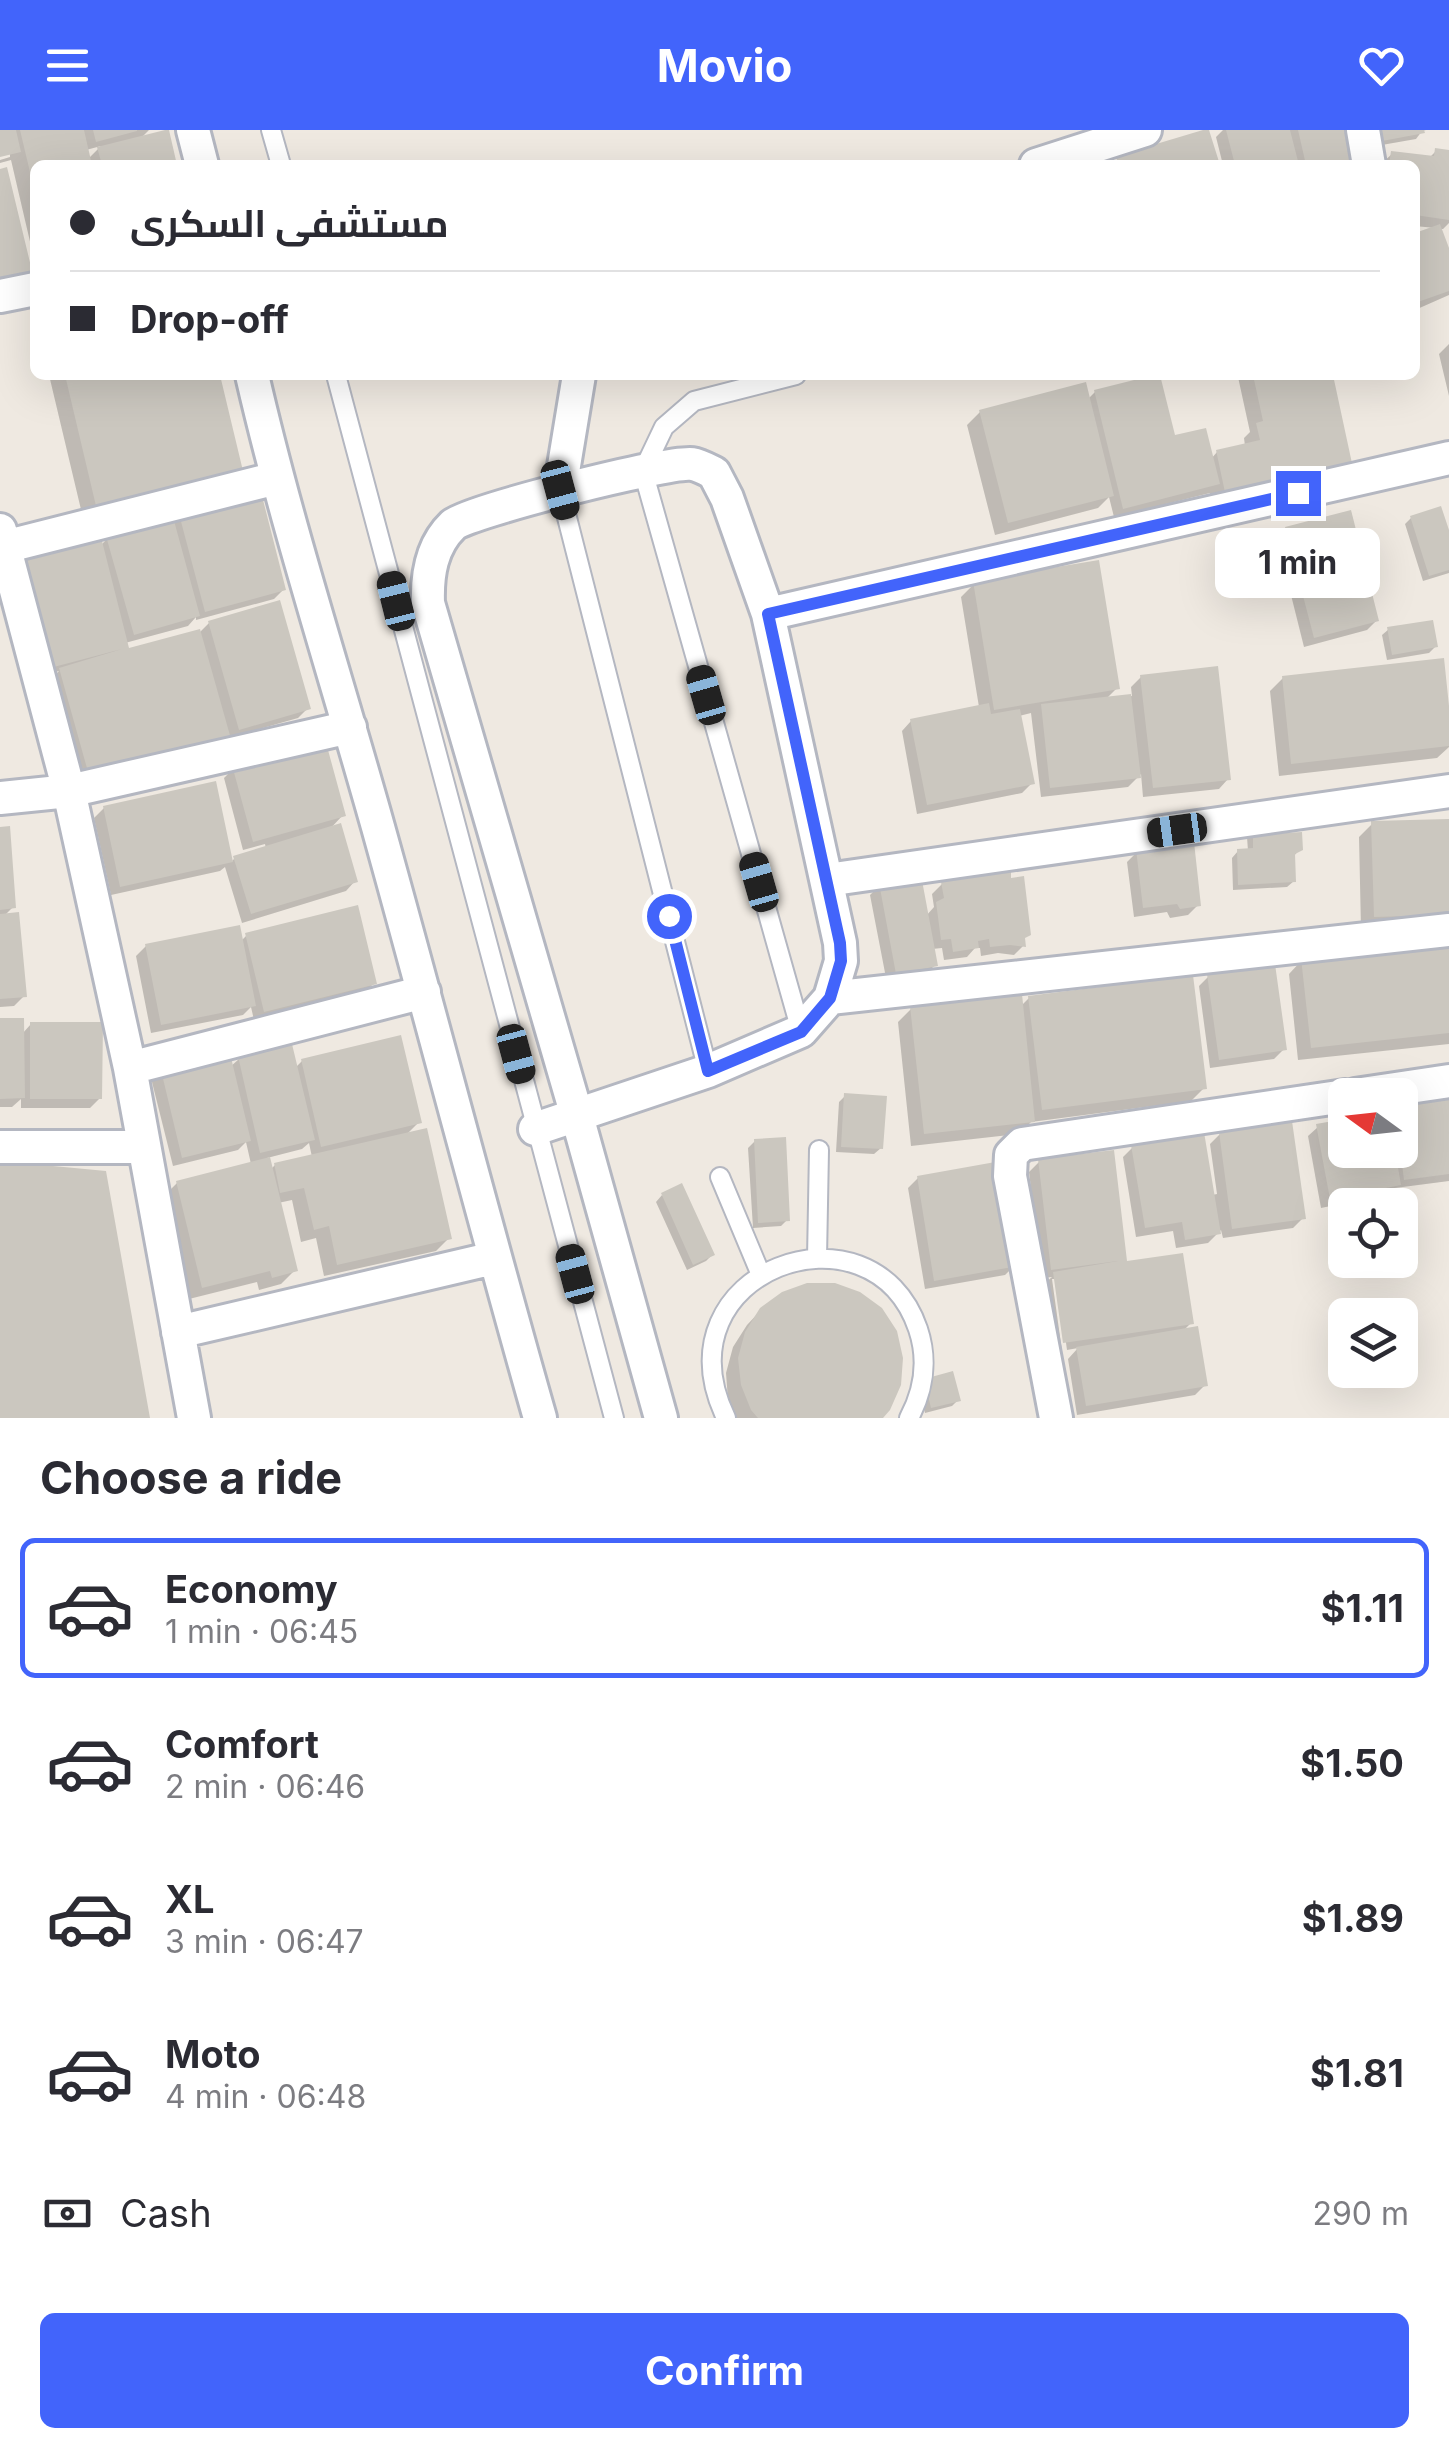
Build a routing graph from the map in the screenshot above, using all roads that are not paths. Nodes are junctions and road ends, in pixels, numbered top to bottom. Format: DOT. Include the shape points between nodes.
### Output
graph roads {
  1 [pos="193,130"];
  2 [pos="271,130"];
  3 [pos="1144,130"];
  4 [pos="1363,130"];
  5 [pos="201,160"];
  6 [pos="279,160"];
  7 [pos="1051,160"];
  8 [pos="1368,160"];
  9 [pos="30,290"];
  10 [pos="0,296"];
  11 [pos="253,380"];
  12 [pos="337,380"];
  13 [pos="578,380"];
  14 [pos="776,380"];
  15 [pos="1449,458"];
  16 [pos="643,471"];
  17 [pos="277,478"];
  18 [pos="560,490"];
  19 [pos="2,538"];
  20 [pos="768,614"];
  21 [pos="350,727"];
  22 [pos="69,791"];
  23 [pos="1449,791"];
  24 [pos="0,798"];
  25 [pos="827,880"];
  26 [pos="1449,930"];
  27 [pos="424,992"];
  28 [pos="830,998"];
  29 [pos="801,1032"];
  30 [pos="130,1068"];
  31 [pos="708,1071"];
  32 [pos="1449,1081"];
  33 [pos="1418,1086"];
  34 [pos="1328,1099"];
  35 [pos="577,1116"];
  36 [pos="535,1129"];
  37 [pos="0,1147"];
  38 [pos="142,1147"];
  39 [pos="819,1150"];
  40 [pos="720,1177"];
  41 [pos="494,1258"];
  42 [pos="817,1258"];
  43 [pos="761,1275"];
  44 [pos="178,1332"];
  45 [pos="194,1418"];
  46 [pos="540,1418"];
  47 [pos="614,1418"];
  48 [pos="661,1418"];
  49 [pos="726,1418"];
  50 [pos="909,1418"];
  51 [pos="1056,1418"];
  1 -- 5 [label="street"];
  2 -- 6 [label="lane"];
  3 -- 7 [label="street"];
  4 -- 8 [label="street"];
  9 -- 10 [label="street"];
  11 -- 17 [label="street"];
  12 -- 36 [label="lane"];
  13 -- 18 [label="street"];
  14 -- 16 [label="lane" via="694,401 664,427"];
  15 -- 20 [label="street"];
  16 -- 18 [label="street"];
  16 -- 20 [label="street" via="692,464 714,473"];
  16 -- 29 [label="lane"];
  17 -- 19 [label="street"];
  17 -- 21 [label="street"];
  18 -- 31 [label="lane"];
  18 -- 35 [label="street" via="456,522 438,544 427,576 428,604"];
  19 -- 22 [label="street"];
  20 -- 25 [label="street"];
  21 -- 22 [label="street"];
  21 -- 27 [label="street"];
  22 -- 24 [label="street"];
  22 -- 30 [label="street"];
  23 -- 25 [label="street"];
  25 -- 28 [label="street" via="841,961"];
  26 -- 28 [label="street"];
  27 -- 30 [label="street"];
  27 -- 41 [label="street"];
  28 -- 29 [label="street"];
  29 -- 31 [label="street"];
  30 -- 38 [label="street"];
  31 -- 35 [label="street"];
  32 -- 33 [label="street"];
  34 -- 51 [label="street" via="1022,1144 1011,1155"];
  35 -- 36 [label="street"];
  35 -- 48 [label="street"];
  36 -- 47 [label="lane"];
  37 -- 38 [label="street"];
  38 -- 44 [label="street"];
  39 -- 42 [label="lane"];
  40 -- 43 [label="lane"];
  41 -- 44 [label="street"];
  41 -- 46 [label="street"];
  42 -- 43 [label="lane"];
  42 -- 50 [label="lane" via="877,1276 906,1306 924,1366"];
  43 -- 49 [label="lane" via="732,1303 715,1341 713,1382"];
  44 -- 45 [label="street"];
}
